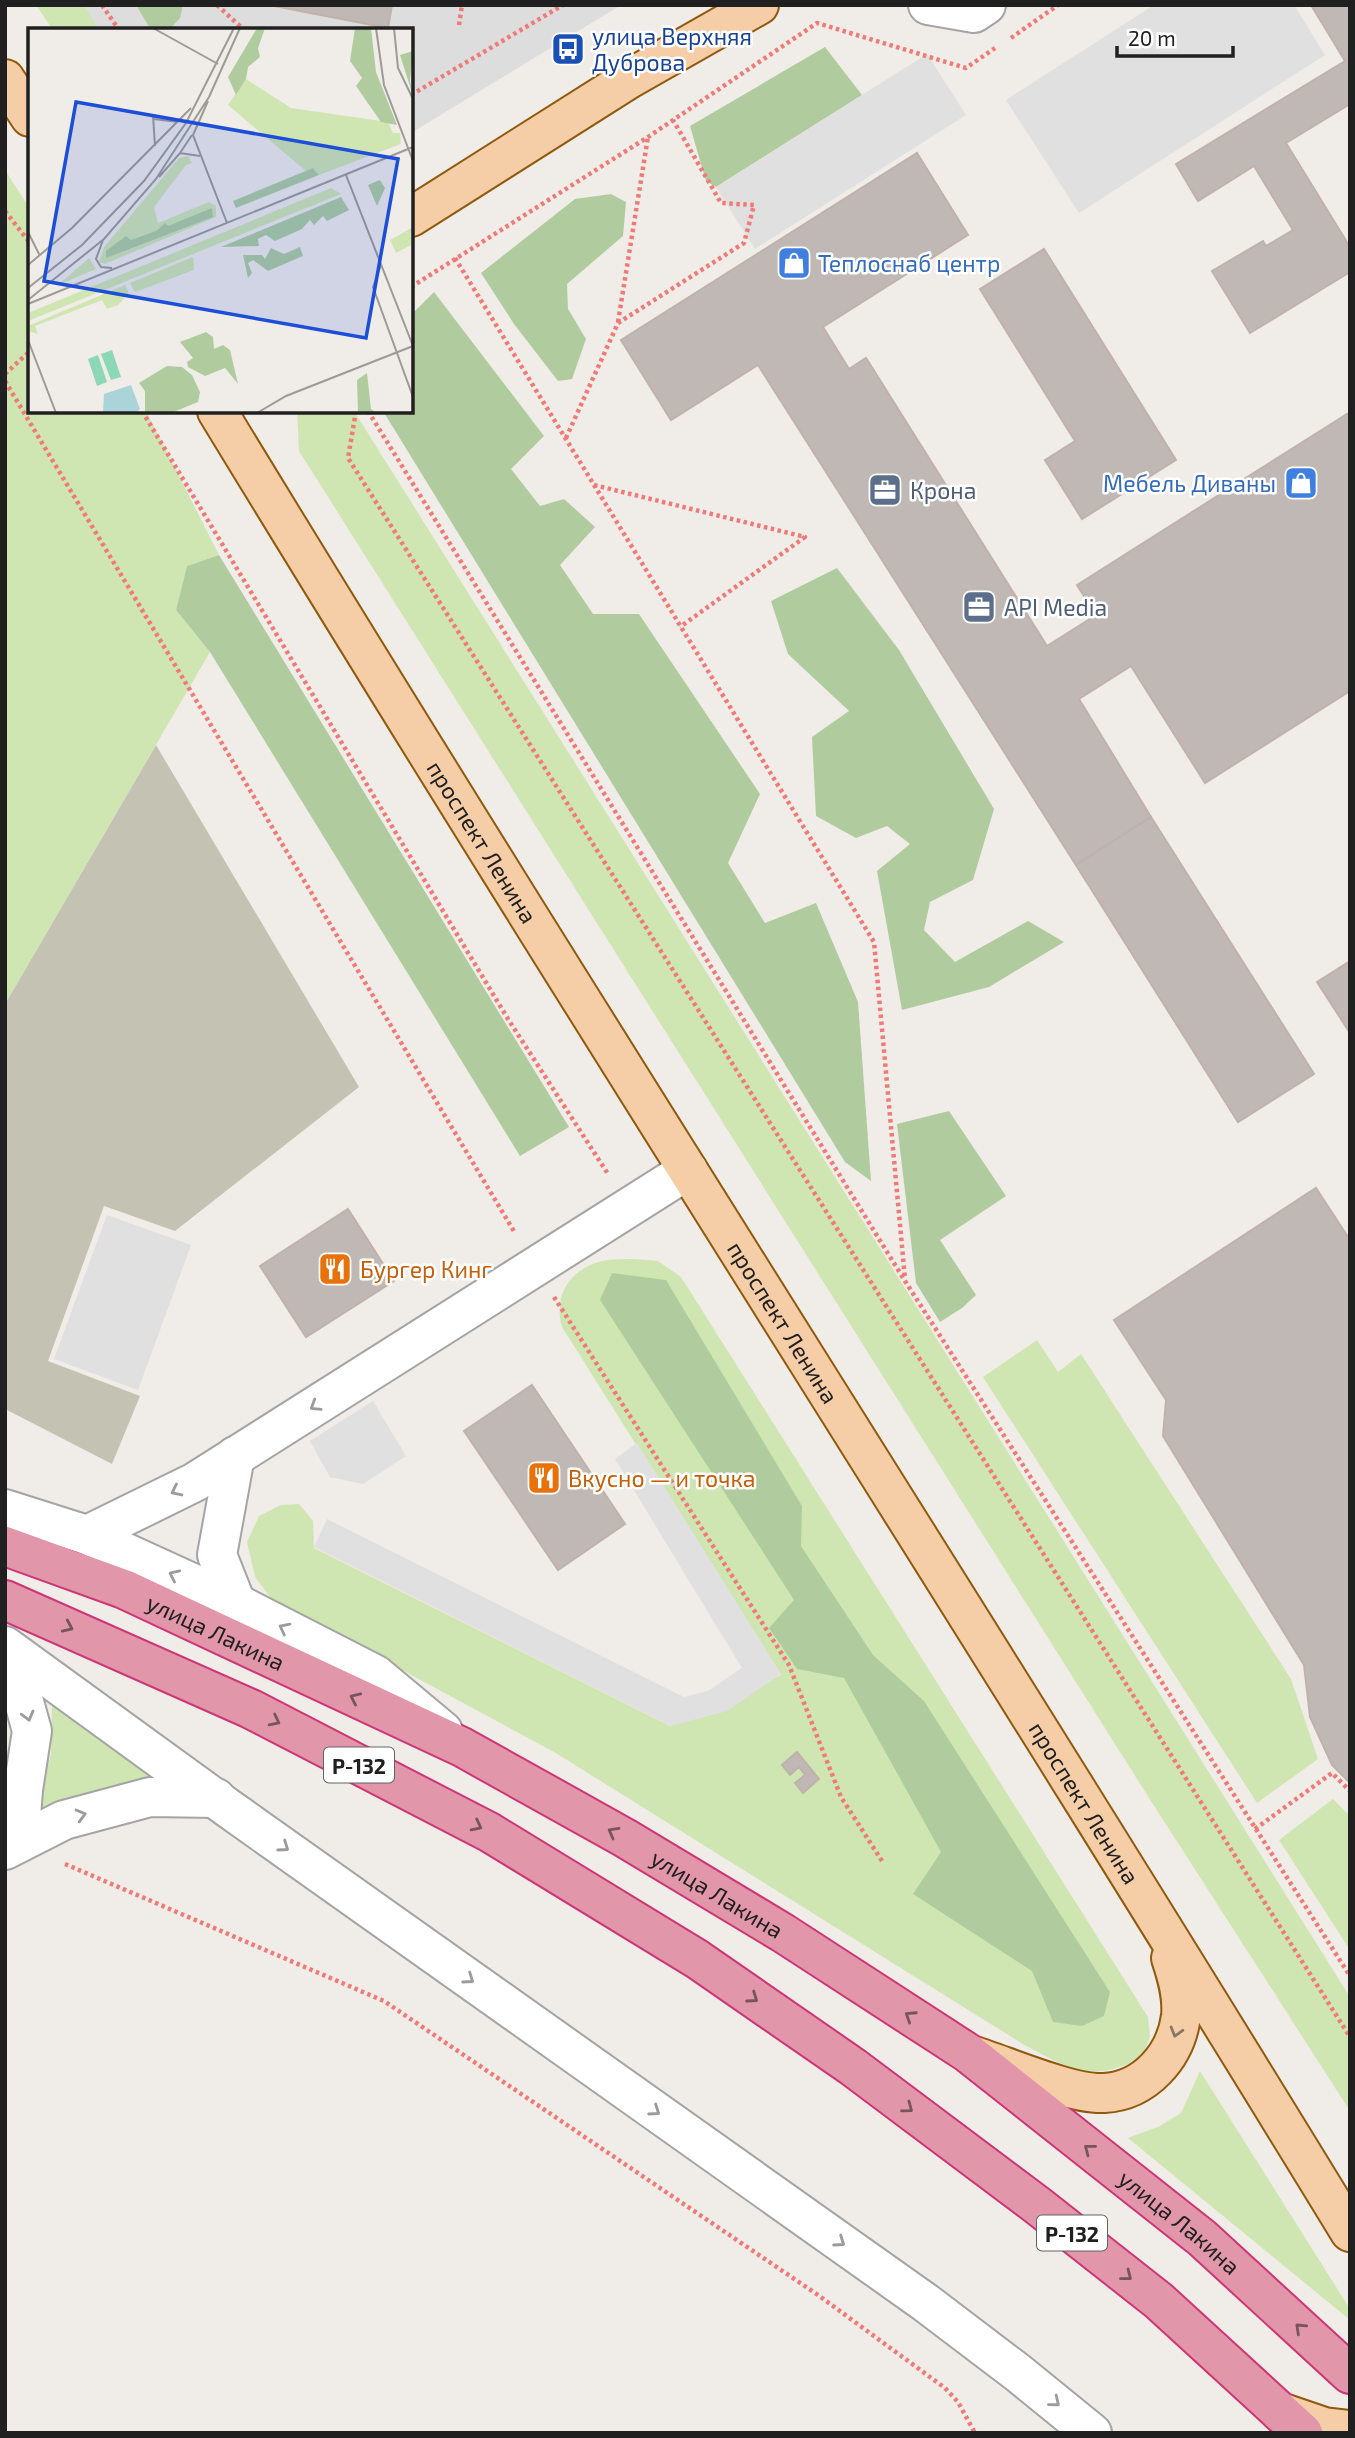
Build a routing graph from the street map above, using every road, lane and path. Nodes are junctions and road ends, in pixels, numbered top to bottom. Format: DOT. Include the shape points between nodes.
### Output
graph roads {
  1 [pos="102,5"];
  2 [pos="217,5"];
  3 [pos="462,5"];
  4 [pos="563,5"];
  5 [pos="759,5"];
  6 [pos="928,5"];
  7 [pos="986,5"];
  8 [pos="1058,5"];
  9 [pos="458,24"];
  10 [pos="117,28"];
  11 [pos="242,28"];
  12 [pos="5,79"];
  13 [pos="413,94"];
  14 [pos="28,114"];
  15 [pos="673,120"];
  16 [pos="649,137"];
  17 [pos="5,211"];
  18 [pos="413,216"];
  19 [pos="28,240"];
  20 [pos="455,258"];
  21 [pos="413,286"];
  22 [pos="618,323"];
  23 [pos="28,353"];
  24 [pos="5,374"];
  25 [pos="5,381"];
  26 [pos="143,413"];
  27 [pos="218,413"];
  28 [pos="356,413"];
  29 [pos="369,413"];
  30 [pos="565,439"];
  31 [pos="594,485"];
  32 [pos="680,627"];
  33 [pos="688,1170"];
  34 [pos="629,1208"];
  35 [pos="535,1267"];
  36 [pos="905,1281"];
  37 [pos="235,1456"];
  38 [pos="5,1509"];
  39 [pos="87,1535"];
  40 [pos="5,1546"];
  41 [pos="5,1600"];
  42 [pos="236,1603"];
  43 [pos="8,1648"];
  44 [pos="462,1747"];
  45 [pos="1350,1791"];
  46 [pos="216,1798"];
  47 [pos="1255,1829"];
  48 [pos="12,1846"];
  49 [pos="882,1861"];
  50 [pos="1158,1919"];
  51 [pos="1350,1976"];
  52 [pos="1350,2037"];
  53 [pos="968,2053"];
  54 [pos="1350,2232"];
  55 [pos="1350,2374"];
  56 [pos="1297,2426"];
  57 [pos="1350,2430"];
  58 [pos="975,2433"];
  59 [pos="1092,2433"];
  1 -- 10 [label="path"];
  2 -- 11 [label="path"];
  3 -- 9 [label="path"];
  4 -- 13 [label="path"];
  5 -- 18 [label="main road" via="629,79"];
  6 -- 7 [label="street" via="974,13"];
  8 -- 15 [label="path" via="966,68 817,23"];
  12 -- 14 [label="main road"];
  15 -- 16 [label="path"];
  15 -- 22 [label="path" via="721,203 754,205 744,243"];
  16 -- 20 [label="path"];
  16 -- 22 [label="path"];
  17 -- 19 [label="path"];
  20 -- 21 [label="path"];
  20 -- 30 [label="path"];
  22 -- 30 [label="path"];
  23 -- 24 [label="path"];
  25 -- 35 [label="path"];
  26 -- 34 [label="path" via="501,1008"];
  27 -- 33 [label="main road, проспект Ленина"];
  28 -- 52 [label="path" via="348,458"];
  29 -- 36 [label="path"];
  30 -- 31 [label="path"];
  31 -- 32 [label="path"];
  31 -- 32 [label="path" via="805,537"];
  32 -- 36 [label="path" via="874,942"];
  33 -- 34 [label="street"];
  33 -- 50 [label="main road, проспект Ленина"];
  34 -- 35 [label="street"];
  35 -- 37 [label="street, one-way"];
  35 -- 49 [label="path" via="789,1665 841,1797"];
  36 -- 47 [label="path"];
  37 -- 39 [label="street, one-way" via="195,1482"];
  37 -- 42 [label="street" via="217,1555"];
  38 -- 39 [label="street"];
  42 -- 39 [label="street, one-way"];
  44 -- 40 [label="highway, улица Лакина / Р-132, one-way" via="124,1589"];
  41 -- 56 [label="highway, Р-132, one-way" via="251,1709 489,1832 697,1959 853,2067 1037,2205 1159,2301"];
  44 -- 42 [label="street, one-way" via="376,1675"];
  43 -- 46 [label="street"];
  43 -- 48 [label="street, one-way" via="32,1731"];
  53 -- 44 [label="highway, улица Лакина / Р-132, one-way" via="783,1933"];
  45 -- 47 [label="path" via="1332,1773"];
  48 -- 46 [label="street, one-way" via="64,1820 150,1797"];
  46 -- 59 [label="street, one-way" via="926,2303"];
  47 -- 51 [label="path"];
  48 -- 58 [label="path" via="74,1868 384,2001 945,2388"];
  50 -- 53 [label="main road, one-way" via="1179,1980 1181,2014 1165,2059 1149,2076 1128,2089 1079,2091"];
  50 -- 54 [label="main road, проспект Ленина"];
  55 -- 53 [label="highway, улица Лакина / Р-132, one-way" via="1202,2238"];
  56 -- 57 [label="main road"];
}
